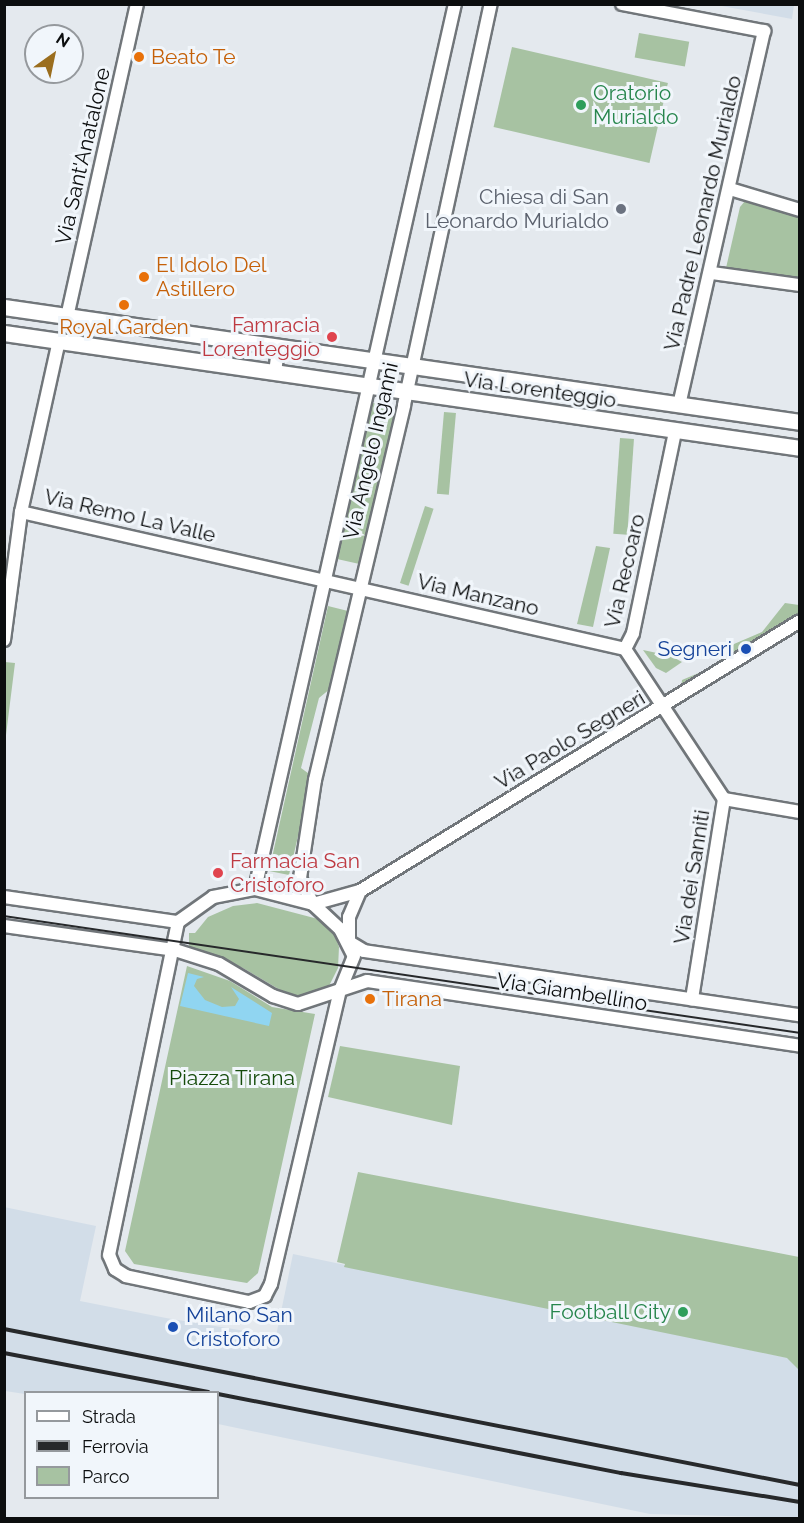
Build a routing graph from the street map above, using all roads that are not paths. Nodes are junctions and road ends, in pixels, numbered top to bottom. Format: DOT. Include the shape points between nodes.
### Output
graph roads {
  1 [pos="137,4"];
  2 [pos="455,4"];
  3 [pos="491,4"];
  4 [pos="622,4"];
  5 [pos="730,189"];
  6 [pos="800,210"];
  7 [pos="712,273"];
  8 [pos="800,285"];
  9 [pos="4,307"];
  10 [pos="67,316"];
  11 [pos="4,333"];
  12 [pos="59,340"];
  13 [pos="278,348"];
  14 [pos="374,361"];
  15 [pos="411,365"];
  16 [pos="275,373"];
  17 [pos="367,386"];
  18 [pos="556,386"];
  19 [pos="406,392"];
  20 [pos="680,404"];
  21 [pos="552,413"];
  22 [pos="800,422"];
  23 [pos="675,432"];
  24 [pos="800,448"];
  25 [pos="21,512"];
  26 [pos="322,580"];
  27 [pos="360,588"];
  28 [pos="800,621"];
  29 [pos="4,640"];
  30 [pos="625,649"];
  31 [pos="665,707"];
  32 [pos="724,799"];
  33 [pos="800,812"];
  34 [pos="255,889"];
  35 [pos="360,891"];
  36 [pos="4,897"];
  37 [pos="313,904"];
  38 [pos="178,922"];
  39 [pos="4,926"];
  40 [pos="349,942"];
  41 [pos="175,950"];
  42 [pos="340,990"];
  43 [pos="692,999"];
  44 [pos="800,1015"];
  45 [pos="800,1046"];
  1 -- 10 [label="street, Via Sant'Anatalone"];
  2 -- 14 [label="street, Via Angelo Inganni"];
  3 -- 15 [label="street, Via Angelo Inganni"];
  4 -- 5 [label="street, Via Padre Leonardo Murialdo" via="764,31"];
  5 -- 6 [label="street"];
  5 -- 7 [label="street, Via Padre Leonardo Murialdo"];
  7 -- 8 [label="street"];
  7 -- 20 [label="street, Via Padre Leonardo Murialdo"];
  9 -- 10 [label="main road, Via Lorenteggio"];
  10 -- 13 [label="main road, Via Lorenteggio"];
  11 -- 12 [label="main road, Via Lorenteggio"];
  12 -- 16 [label="main road, Via Lorenteggio"];
  12 -- 25 [label="street"];
  13 -- 14 [label="main road, Via Lorenteggio"];
  13 -- 16 [label="street"];
  14 -- 15 [label="main road, Via Lorenteggio"];
  14 -- 17 [label="street, Via Angelo Inganni"];
  15 -- 18 [label="main road, Via Lorenteggio"];
  15 -- 19 [label="street, Via Angelo Inganni"];
  16 -- 17 [label="main road, Via Lorenteggio"];
  17 -- 19 [label="main road, Via Lorenteggio"];
  17 -- 26 [label="street, Via Angelo Inganni"];
  18 -- 20 [label="main road, Via Lorenteggio"];
  18 -- 21 [label="main road"];
  19 -- 21 [label="main road, Via Lorenteggio"];
  19 -- 27 [label="street, Via Angelo Inganni"];
  20 -- 22 [label="main road, Via Lorenteggio"];
  21 -- 23 [label="main road, Via Lorenteggio"];
  23 -- 24 [label="main road, Via Lorenteggio"];
  23 -- 30 [label="street, Via Recoaro" via="633,633"];
  25 -- 26 [label="street, Via Remo La Valle"];
  25 -- 29 [label="street, Via Remo La Valle"];
  26 -- 27 [label="street, Via Manzano"];
  26 -- 34 [label="street, Via Angelo Inganni"];
  27 -- 30 [label="street, Via Manzano"];
  27 -- 37 [label="street, Via Angelo Inganni" via="306,829 300,878"];
  28 -- 31 [label="street, Via Paolo Segneri"];
  30 -- 31 [label="street, Via Recoaro"];
  31 -- 32 [label="street, Via dei Sanniti"];
  31 -- 35 [label="street, Via Paolo Segneri" via="650,712"];
  32 -- 33 [label="street"];
  32 -- 43 [label="street, Via dei Sanniti"];
  34 -- 37 [label="street"];
  34 -- 38 [label="street" via="213,897"];
  35 -- 37 [label="street, Via Paolo Segneri"];
  35 -- 40 [label="street" via="349,917"];
  36 -- 38 [label="street"];
  37 -- 40 [label="street"];
  38 -- 41 [label="street"];
  39 -- 41 [label="street"];
  40 -- 42 [label="street" via="353,963"];
  40 -- 43 [label="street, Via Giambellino" via="364,951"];
  41 -- 42 [label="street" via="231,969 285,1002 310,1003"];
  41 -- 42 [label="street" via="109,1255 115,1269 126,1276 249,1302 265,1296"];
  42 -- 45 [label="street, Via Giambellino" via="374,982"];
  43 -- 44 [label="street, Via Giambellino"];
}
